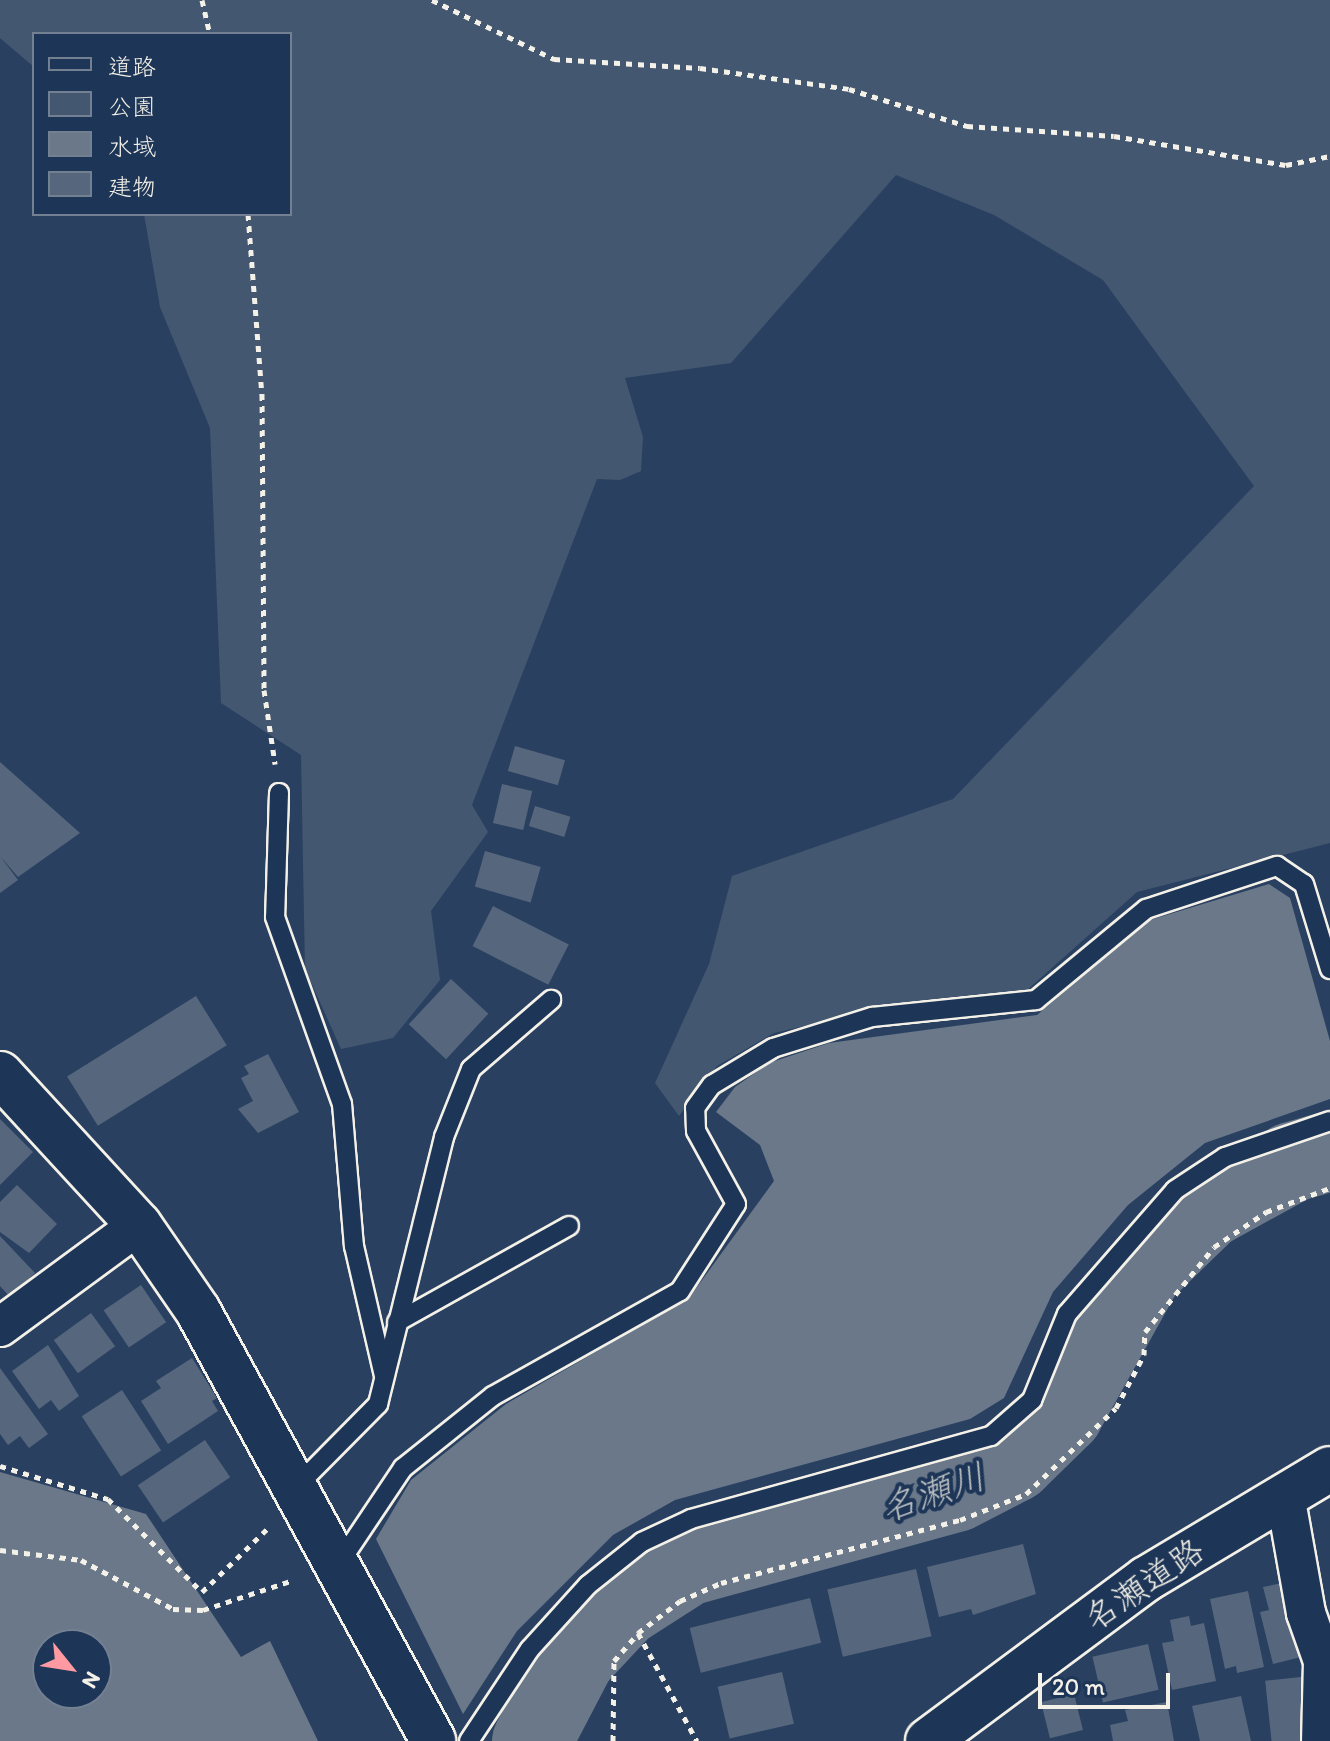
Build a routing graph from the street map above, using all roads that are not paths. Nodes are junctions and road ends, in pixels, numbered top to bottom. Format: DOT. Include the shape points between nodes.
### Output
graph roads {
  1 [pos="279,793"];
  2 [pos="1330,969"];
  3 [pos="551,1000"];
  4 [pos="0,1074"];
  5 [pos="1330,1121"];
  6 [pos="139,1225"];
  7 [pos="569,1226"];
  8 [pos="397,1322"];
  9 [pos="0,1327"];
  10 [pos="384,1376"];
  11 [pos="1330,1469"];
  12 [pos="299,1491"];
  13 [pos="1285,1495"];
  14 [pos="338,1565"];
  15 [pos="433,1741"];
  16 [pos="469,1741"];
  17 [pos="928,1741"];
  18 [pos="1321,1741"];
  1 -- 10 [label="lane" via="275,917 342,1104 354,1246"];
  2 -- 14 [label="lane" via="1304,884 1277,866 1146,909 1036,1000 872,1017 773,1048 712,1085 695,1108 696,1131 736,1204 680,1291 493,1396 403,1468"];
  3 -- 8 [label="lane" via="471,1069 444,1137"];
  4 -- 6 [label="street"];
  5 -- 16 [label="lane" via="1225,1157 1175,1190 1067,1314 1032,1400 991,1436 899,1467 691,1519 642,1542 588,1585 530,1649"];
  6 -- 9 [label="street"];
  6 -- 12 [label="street" via="198,1311"];
  7 -- 8 [label="lane"];
  8 -- 10 [label="lane"];
  10 -- 12 [label="lane" via="378,1404 364,1424"];
  11 -- 13 [label="street, 名瀬道路"];
  12 -- 14 [label="street"];
  13 -- 17 [label="street, 名瀬道路" via="1146,1579"];
  13 -- 18 [label="street" via="1306,1613 1323,1661"];
  14 -- 15 [label="street"];
}
